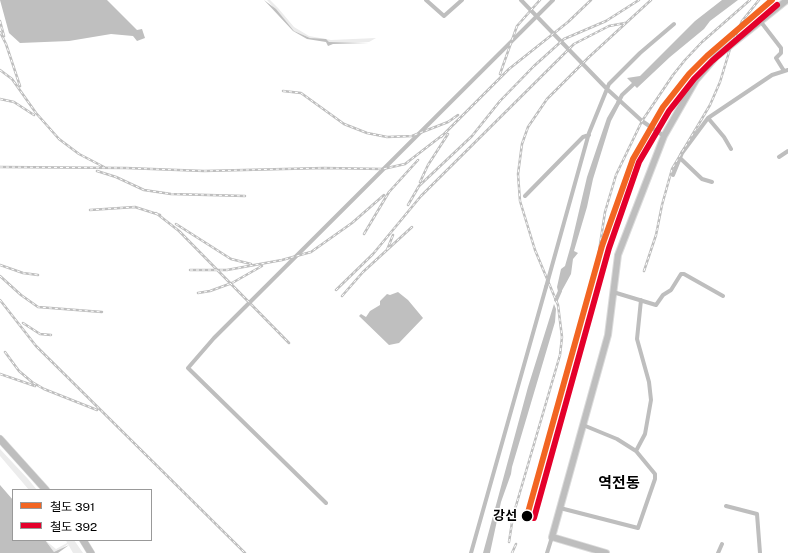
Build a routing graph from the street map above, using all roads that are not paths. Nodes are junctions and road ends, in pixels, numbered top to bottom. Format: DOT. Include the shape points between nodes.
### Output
graph roads {
  1 [pos="426,0"];
  2 [pos="462,0"];
  3 [pos="521,0"];
  4 [pos="553,0"];
  5 [pos="787,0"];
  6 [pos="537,16"];
  7 [pos="761,22"];
  8 [pos="674,24"];
  9 [pos="786,70"];
  10 [pos="607,89"];
  11 [pos="708,118"];
  12 [pos="589,134"];
  13 [pos="664,136"];
  14 [pos="731,149"];
  15 [pos="788,151"];
  16 [pos="779,157"];
  17 [pos="680,158"];
  18 [pos="673,175"];
  19 [pos="712,182"];
  20 [pos="525,196"];
  21 [pos="613,292"];
  22 [pos="723,296"];
  23 [pos="641,300"];
  24 [pos="583,425"];
  25 [pos="0,439"];
  26 [pos="636,451"];
  27 [pos="45,489"];
  28 [pos="326,503"];
  29 [pos="726,506"];
  30 [pos="560,508"];
  31 [pos="552,537"];
  32 [pos="84,541"];
  33 [pos="722,544"];
  34 [pos="91,553"];
  35 [pos="471,553"];
  36 [pos="547,553"];
  37 [pos="606,553"];
  38 [pos="718,553"];
  39 [pos="760,553"];
  1 -- 2 [label="street" via="444,16"];
  3 -- 6 [label="street"];
  4 -- 6 [label="street"];
  5 -- 7 [label="main road"];
  6 -- 10 [label="street"];
  6 -- 28 [label="street" via="214,338 188,368"];
  7 -- 9 [label="street" via="780,48 781,53 776,58"];
  7 -- 13 [label="main road" via="702,71 685,96"];
  8 -- 10 [label="street" via="640,53"];
  9 -- 11 [label="street" via="755,85"];
  10 -- 12 [label="street"];
  10 -- 13 [label="street"];
  11 -- 14 [label="street"];
  11 -- 17 [label="street"];
  12 -- 20 [label="street" via="583,137"];
  12 -- 35 [label="street, bridge"];
  13 -- 21 [label="main road" via="618,255"];
  15 -- 16 [label="street"];
  17 -- 18 [label="street"];
  17 -- 19 [label="street" via="702,179"];
  21 -- 23 [label="street"];
  21 -- 24 [label="main road" via="608,335"];
  22 -- 23 [label="street" via="681,274 658,304"];
  23 -- 26 [label="street" via="637,339 649,382 651,400 645,434"];
  24 -- 26 [label="street" via="617,439"];
  24 -- 30 [label="main road"];
  25 -- 27 [label="highway"];
  26 -- 30 [label="street" via="655,474 638,528"];
  29 -- 39 [label="street" via="757,514"];
  30 -- 31 [label="main road"];
  31 -- 36 [label="street"];
  31 -- 37 [label="main road"];
  32 -- 34 [label="highway"];
  33 -- 38 [label="street"];
}
